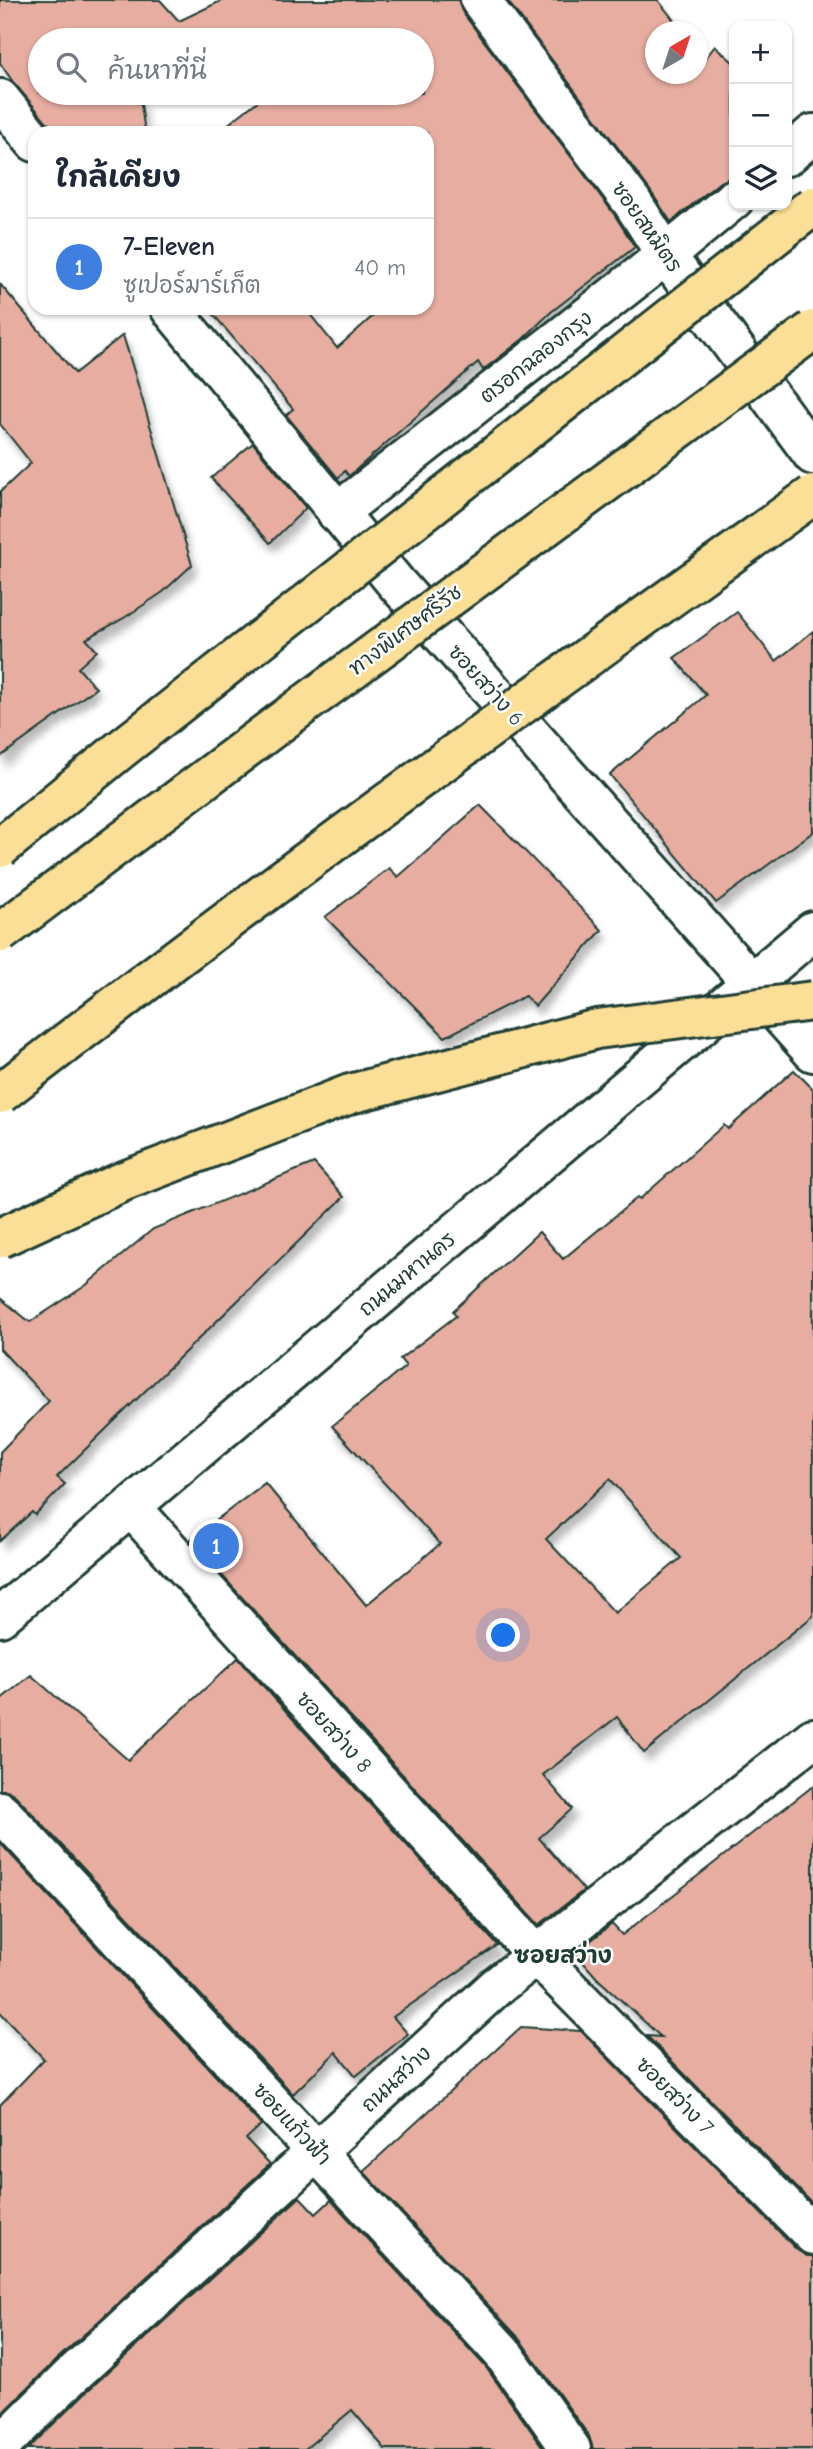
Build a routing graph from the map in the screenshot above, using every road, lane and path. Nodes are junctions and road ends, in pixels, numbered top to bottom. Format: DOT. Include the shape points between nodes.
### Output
graph roads {
  1 [pos="480,0"];
  2 [pos="0,99"];
  3 [pos="28,133"];
  4 [pos="813,134"];
  5 [pos="792,152"];
  6 [pos="729,203"];
  7 [pos="813,206"];
  8 [pos="666,256"];
  9 [pos="176,315"];
  10 [pos="813,330"];
  11 [pos="813,455"];
  12 [pos="813,495"];
  13 [pos="337,513"];
  14 [pos="0,848"];
  15 [pos="813,931"];
  16 [pos="0,933"];
  17 [pos="751,983"];
  18 [pos="813,1001"];
  19 [pos="813,1052"];
  20 [pos="0,1094"];
  21 [pos="0,1238"];
  22 [pos="131,1507"];
  23 [pos="0,1618"];
  24 [pos="813,1738"];
  25 [pos="0,1811"];
  26 [pos="537,1956"];
  27 [pos="317,2151"];
  28 [pos="813,2235"];
  29 [pos="0,2446"];
  30 [pos="571,2449"];
  1 -- 8 [label="street, ซอยสหมิตร" via="632,202"];
  2 -- 3 [label="street"];
  4 -- 5 [label="street"];
  6 -- 8 [label="street, ตรอกฉลองกรุง"];
  7 -- 14 [label="highway, bridge"];
  8 -- 11 [label="street, ซอยสหมิตร"];
  8 -- 13 [label="street, ตรอกฉลองกรุง"];
  9 -- 13 [label="street, ซอยสว่าง 6"];
  10 -- 16 [label="highway, ทางพิเศษศรีรัช, bridge"];
  12 -- 20 [label="highway, bridge" via="376,811"];
  13 -- 17 [label="street, ซอยสว่าง 6"];
  15 -- 17 [label="street, ถนนมหานคร"];
  17 -- 19 [label="street, ซอยสว่าง 6"];
  17 -- 22 [label="street, ถนนมหานคร"];
  18 -- 21 [label="highway, bridge" via="597,1029 350,1094 124,1181"];
  22 -- 23 [label="street, ถนนมหานคร"];
  22 -- 26 [label="street, ซอยสว่าง 8"];
  24 -- 26 [label="street, ถนนสว่าง"];
  25 -- 27 [label="street, ซอยแก้วฟ้า"];
  26 -- 27 [label="street, ถนนสว่าง" via="496,1987"];
  26 -- 28 [label="street, ซอยสว่าง 7"];
  27 -- 29 [label="street, ถนนสว่าง"];
  27 -- 30 [label="street, ซอยแก้วฟ้า" via="502,2352"];
}
